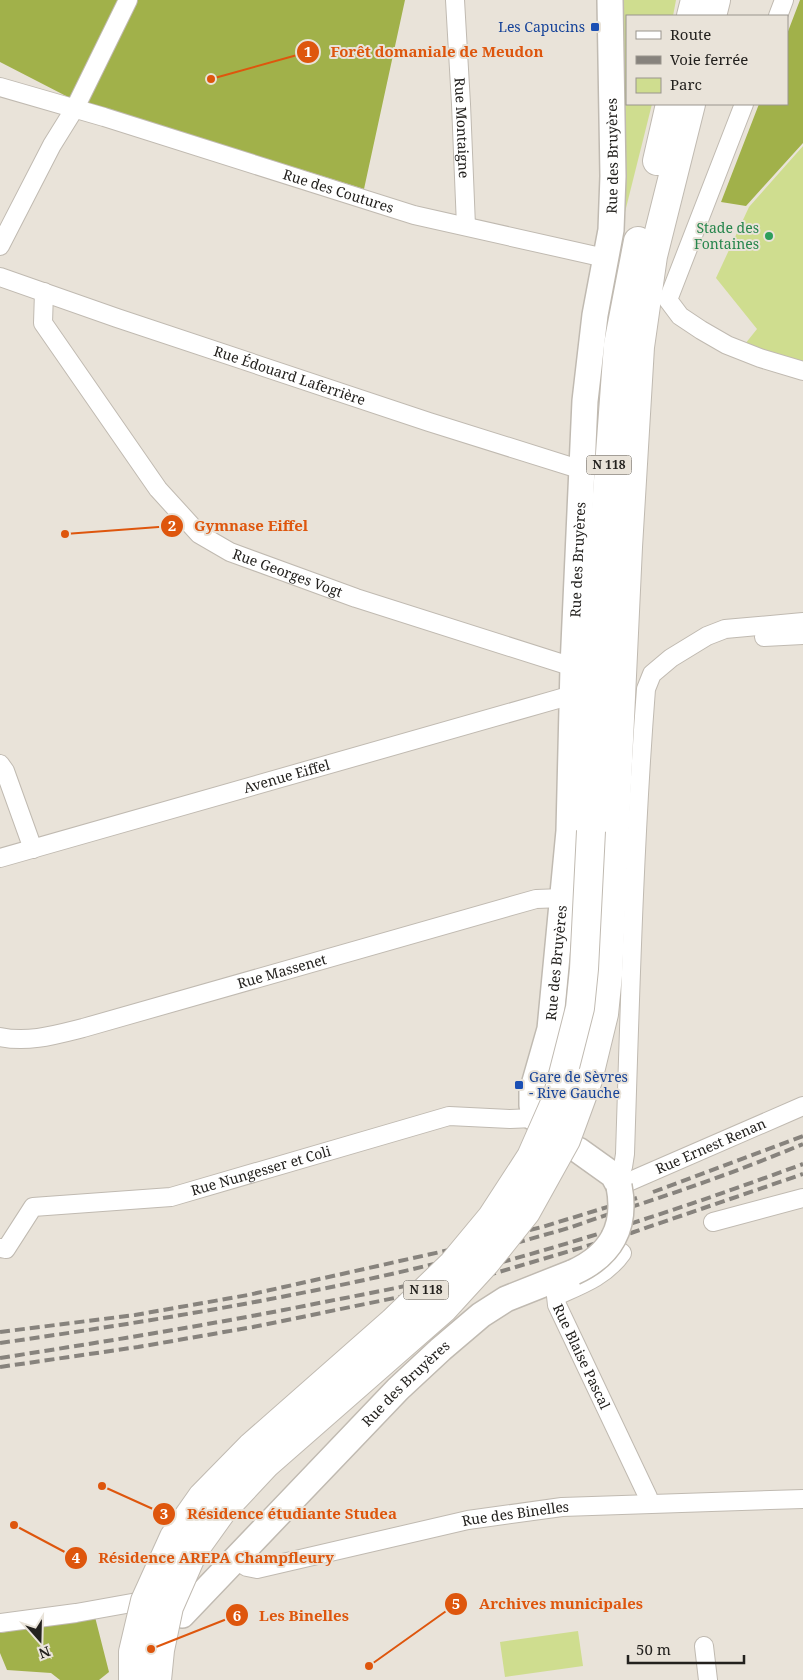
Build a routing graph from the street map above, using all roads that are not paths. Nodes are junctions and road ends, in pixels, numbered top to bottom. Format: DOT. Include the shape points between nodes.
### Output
graph roads {
  1 [pos="128,0"];
  2 [pos="455,0"];
  3 [pos="610,0"];
  4 [pos="695,0"];
  5 [pos="716,0"];
  6 [pos="784,0"];
  7 [pos="691,15"];
  8 [pos="712,15"];
  9 [pos="778,15"];
  10 [pos="0,87"];
  11 [pos="670,105"];
  12 [pos="690,105"];
  13 [pos="744,105"];
  14 [pos="75,108"];
  15 [pos="466,226"];
  16 [pos="0,246"];
  17 [pos="605,258"];
  18 [pos="0,277"];
  19 [pos="44,292"];
  20 [pos="803,371"];
  21 [pos="582,470"];
  22 [pos="803,622"];
  23 [pos="803,635"];
  24 [pos="694,644"];
  25 [pos="573,667"];
  26 [pos="572,695"];
  27 [pos="0,764"];
  28 [pos="603,831"];
  29 [pos="32,849"];
  30 [pos="0,858"];
  31 [pos="563,898"];
  32 [pos="0,1037"];
  33 [pos="803,1106"];
  34 [pos="534,1118"];
  35 [pos="578,1150"];
  36 [pos="616,1181"];
  37 [pos="803,1198"];
  38 [pos="713,1222"];
  39 [pos="610,1244"];
  40 [pos="3,1248"];
  41 [pos="803,1498"];
  42 [pos="648,1503"];
  43 [pos="234,1560"];
  44 [pos="204,1591"];
  45 [pos="182,1615"];
  46 [pos="0,1623"];
  47 [pos="704,1646"];
  48 [pos="133,1680"];
  49 [pos="157,1680"];
  50 [pos="708,1680"];
  1 -- 14 [label="street"];
  2 -- 15 [label="street, Rue Montaigne"];
  3 -- 17 [label="street, Rue des Bruyères" via="613,176"];
  4 -- 7 [label="highway"];
  5 -- 8 [label="highway"];
  6 -- 9 [label="street"];
  10 -- 14 [label="street, Rue des Coutures"];
  11 -- 28 [label="highway, N 118" via="618,345 603,548"];
  12 -- 28 [label="highway, N 118" via="653,256 640,347 628,547"];
  13 -- 20 [label="street" via="668,300 680,316 727,345"];
  14 -- 15 [label="street, Rue des Coutures" via="414,215"];
  14 -- 16 [label="street"];
  15 -- 17 [label="street, Rue des Coutures"];
  17 -- 21 [label="street, Rue des Bruyères" via="589,358"];
  18 -- 19 [label="street, Rue Édouard Laferrière"];
  19 -- 21 [label="street, Rue Édouard Laferrière" via="126,322"];
  19 -- 25 [label="street, Rue Georges Vogt" via="43,323 158,489 199,534 230,552 356,598"];
  21 -- 25 [label="street, Rue des Bruyères"];
  22 -- 24 [label="street" via="725,629"];
  23 -- 24 [label="street"];
  24 -- 36 [label="street" via="652,674 646,689 627,1050 625,1154"];
  25 -- 26 [label="street, Rue des Bruyères"];
  26 -- 29 [label="street, Avenue Eiffel"];
  26 -- 31 [label="street, Rue des Bruyères" via="570,814"];
  27 -- 29 [label="street"];
  28 -- 48 [label="highway, N 118, bridge" via="580,1008 557,1098 531,1157 492,1217 453,1264 393,1322 251,1446 202,1497 174,1536 145,1601 133,1652"];
  28 -- 49 [label="highway, N 118, bridge" via="608,975 604,1014 588,1080 566,1140 526,1212 443,1309 266,1464 222,1511 194,1550 169,1607"];
  29 -- 30 [label="street, Avenue Eiffel"];
  31 -- 32 [label="street, Rue Massenet" via="536,899 42,1038 12,1040"];
  31 -- 34 [label="street, Rue des Bruyères" via="550,1029 532,1092"];
  33 -- 36 [label="street, Rue Ernest Renan"];
  34 -- 40 [label="street, Rue Nungesser et Coli" via="449,1116 171,1197 33,1207"];
  35 -- 36 [label="street" via="600,1164"];
  36 -- 39 [label="street, Rue des Bruyères, bridge" via="622,1214"];
  37 -- 38 [label="street"];
  39 -- 42 [label="street, Rue Blaise Pascal" via="622,1253 615,1264 584,1284 556,1296 557,1305 648,1497"];
  39 -- 43 [label="street, Rue des Bruyères, bridge" via="596,1260 506,1299 480,1315 398,1389"];
  41 -- 42 [label="street, Rue des Binelles"];
  42 -- 43 [label="street, Rue des Binelles" via="562,1506 468,1520 257,1569"];
  43 -- 44 [label="street, Rue des Bruyères"];
  44 -- 45 [label="street, Rue des Bruyères"];
  44 -- 46 [label="street"];
  47 -- 50 [label="street"];
}
